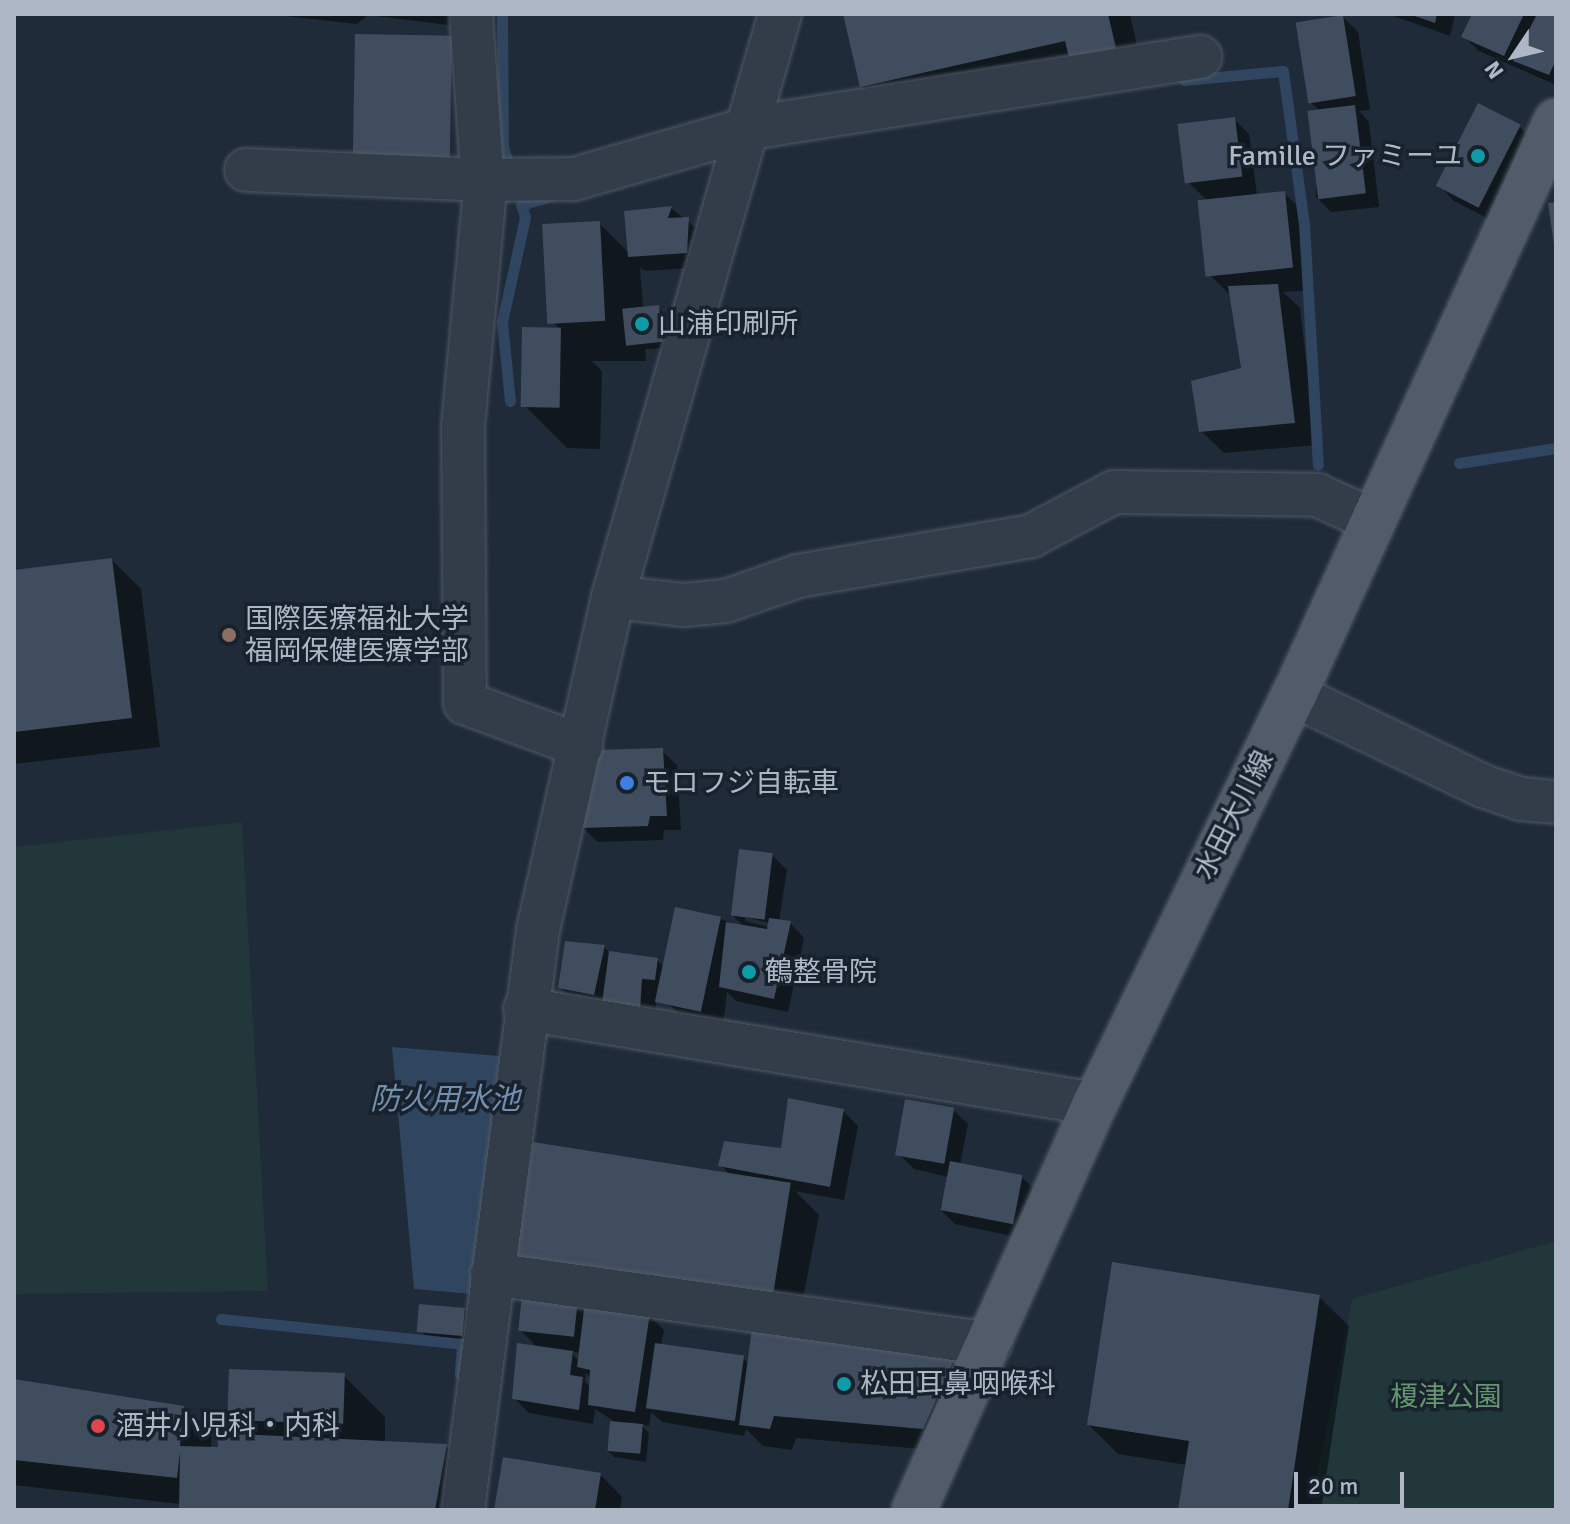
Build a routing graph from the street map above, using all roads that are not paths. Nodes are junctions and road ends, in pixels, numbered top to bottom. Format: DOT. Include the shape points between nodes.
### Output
graph roads {
  1 [pos="471,14"];
  2 [pos="780,14"];
  3 [pos="1200,57"];
  4 [pos="1556,121"];
  5 [pos="751,128"];
  6 [pos="246,170"];
  7 [pos="482,180"];
  8 [pos="1372,520"];
  9 [pos="613,597"];
  10 [pos="1294,695"];
  11 [pos="581,746"];
  12 [pos="1556,802"];
  13 [pos="525,1009"];
  14 [pos="1095,1104"];
  15 [pos="492,1274"];
  16 [pos="990,1344"];
  17 [pos="463,1510"];
  18 [pos="914,1510"];
  1 -- 7 [label="street"];
  2 -- 5 [label="street"];
  3 -- 5 [label="street"];
  4 -- 8 [label="main road, 水田大川線"];
  5 -- 7 [label="street" via="574,179"];
  5 -- 9 [label="street"];
  6 -- 7 [label="street"];
  7 -- 11 [label="street" via="463,427 465,703"];
  8 -- 9 [label="street" via="1317,495 1114,492 1031,536 798,576 726,601 683,605"];
  8 -- 10 [label="main road, 水田大川線"];
  9 -- 11 [label="street"];
  10 -- 12 [label="street" via="1483,786 1521,799"];
  10 -- 14 [label="main road, 水田大川線"];
  11 -- 13 [label="street"];
  13 -- 14 [label="street"];
  13 -- 15 [label="street"];
  14 -- 16 [label="main road, 水田大川線"];
  15 -- 16 [label="street"];
  15 -- 17 [label="street"];
  16 -- 18 [label="main road, 水田大川線"];
}
